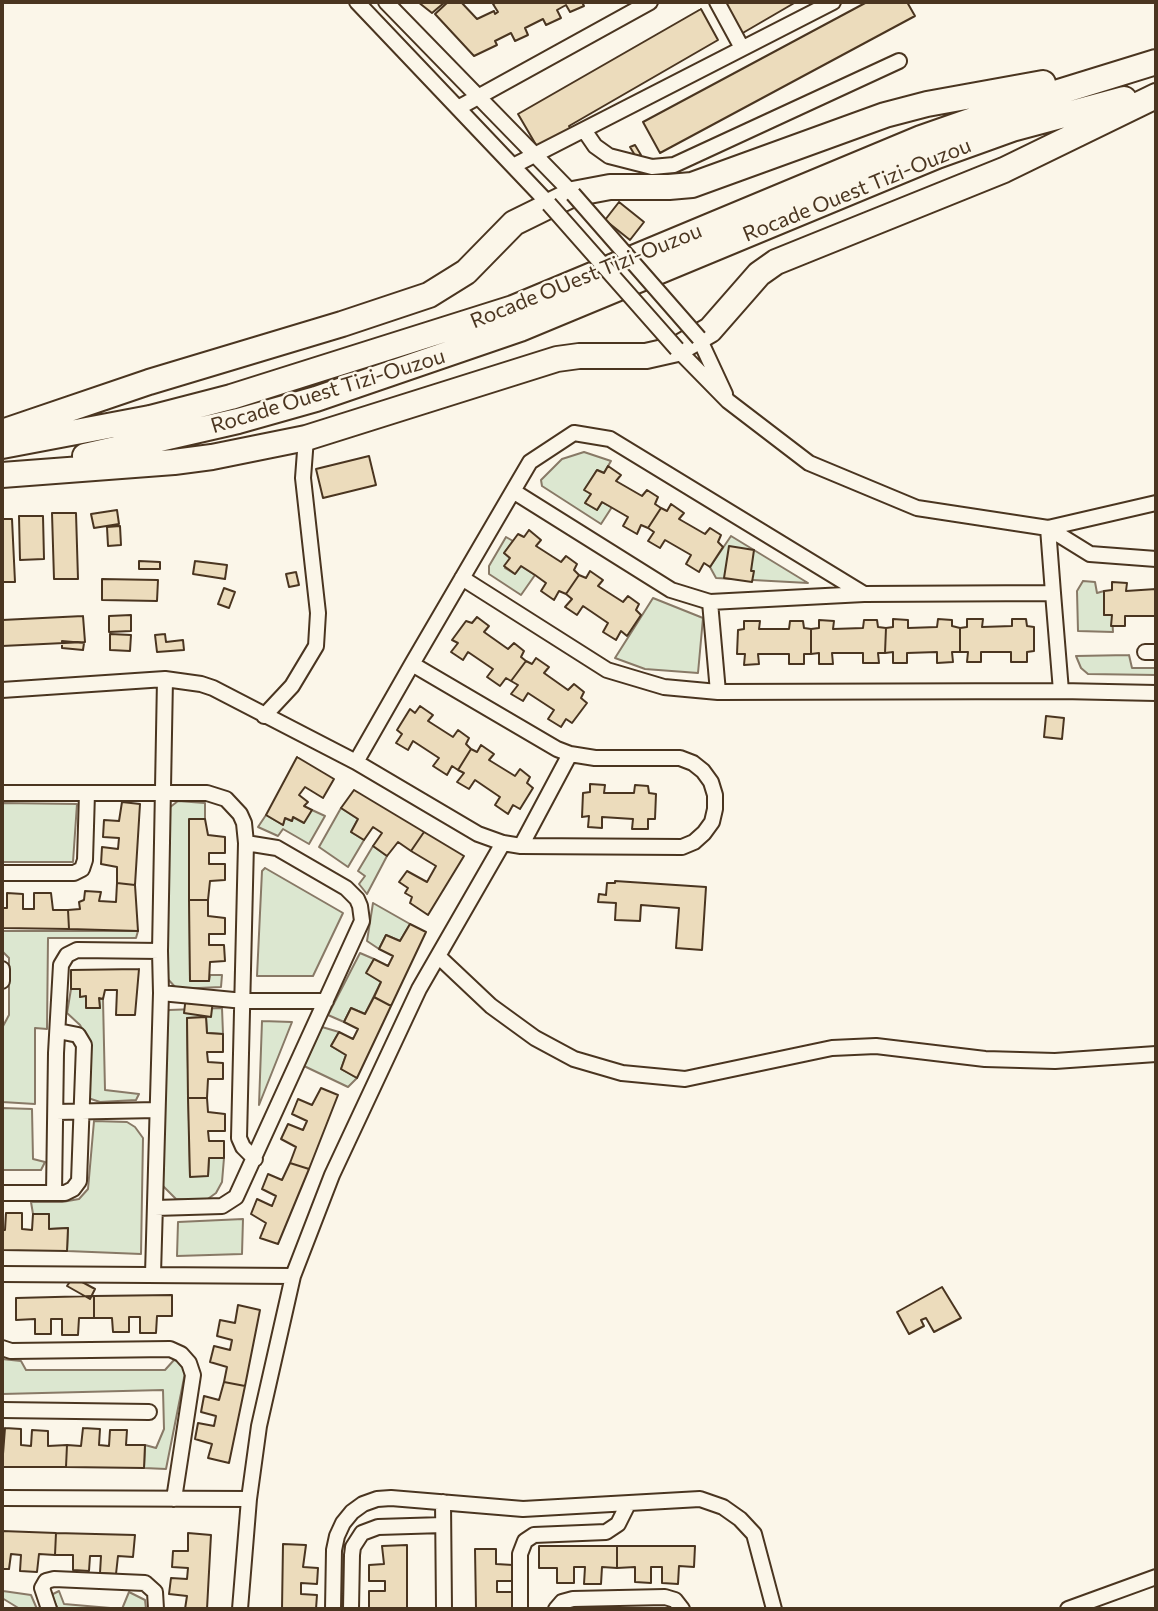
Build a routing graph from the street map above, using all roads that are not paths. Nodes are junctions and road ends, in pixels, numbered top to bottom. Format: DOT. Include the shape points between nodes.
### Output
graph roads {
  1 [pos="357,2"];
  2 [pos="386,2"];
  3 [pos="650,2"];
  4 [pos="717,2"];
  5 [pos="833,2"];
  6 [pos="742,48"];
  7 [pos="899,61"];
  8 [pos="1147,64"];
  9 [pos="1156,90"];
  10 [pos="1156,96"];
  11 [pos="479,97"];
  12 [pos="458,108"];
  13 [pos="584,130"];
  14 [pos="535,155"];
  15 [pos="513,166"];
  16 [pos="573,194"];
  17 [pos="549,204"];
  18 [pos="688,343"];
  19 [pos="728,401"];
  20 [pos="2,432"];
  21 [pos="306,438"];
  22 [pos="2,446"];
  23 [pos="2,475"];
  24 [pos="513,491"];
  25 [pos="1156,503"];
  26 [pos="1048,528"];
  27 [pos="1156,559"];
  28 [pos="463,578"];
  29 [pos="1053,593"];
  30 [pos="864,594"];
  31 [pos="710,602"];
  32 [pos="412,664"];
  33 [pos="165,680"];
  34 [pos="2,690"];
  35 [pos="1061,691"];
  36 [pos="718,692"];
  37 [pos="1156,693"];
  38 [pos="264,716"];
  39 [pos="570,754"];
  40 [pos="356,762"];
  41 [pos="2,793"];
  42 [pos="87,793"];
  43 [pos="163,793"];
  44 [pos="246,843"];
  45 [pos="503,843"];
  46 [pos="521,846"];
  47 [pos="2,873"];
  48 [pos="160,951"];
  49 [pos="438,956"];
  50 [pos="2,970"];
  51 [pos="2,981"];
  52 [pos="161,993"];
  53 [pos="244,1000"];
  54 [pos="326,1001"];
  55 [pos="58,1031"];
  56 [pos="1156,1054"];
  57 [pos="157,1110"];
  58 [pos="56,1112"];
  59 [pos="82,1112"];
  60 [pos="255,1159"];
  61 [pos="2,1193"];
  62 [pos="54,1193"];
  63 [pos="155,1208"];
  64 [pos="153,1274"];
  65 [pos="2,1275"];
  66 [pos="293,1276"];
  67 [pos="2,1348"];
  68 [pos="2,1410"];
  69 [pos="149,1412"];
  70 [pos="2,1498"];
  71 [pos="174,1499"];
  72 [pos="249,1499"];
  73 [pos="443,1502"];
  74 [pos="628,1504"];
  75 [pos="443,1525"];
  76 [pos="1156,1577"];
  77 [pos="49,1609"];
  78 [pos="156,1609"];
  79 [pos="240,1609"];
  80 [pos="333,1609"];
  81 [pos="351,1609"];
  82 [pos="444,1609"];
  83 [pos="520,1609"];
  84 [pos="556,1609"];
  85 [pos="682,1609"];
  86 [pos="774,1609"];
  87 [pos="1068,1609"];
  1 -- 12 [label="street"];
  2 -- 11 [label="street"];
  3 -- 11 [label="street"];
  4 -- 6 [label="street"];
  5 -- 6 [label="street"];
  6 -- 13 [label="street"];
  7 -- 13 [label="street" via="674,166 652,167 609,156"];
  8 -- 16 [label="highway" via="896,112 692,185 610,187"];
  8 -- 22 [label="highway, Rocade OUest Tizi-Ouzou" via="921,138 513,308 231,397 150,418"];
  9 -- 23 [label="highway, Rocade Ouest Tizi-Ouzou" via="975,142 520,329 316,399"];
  10 -- 18 [label="highway" via="1003,170 785,258 760,274 720,320"];
  11 -- 12 [label="street"];
  11 -- 14 [label="street"];
  12 -- 15 [label="street"];
  13 -- 14 [label="street"];
  14 -- 15 [label="street"];
  14 -- 16 [label="street"];
  15 -- 17 [label="street"];
  16 -- 17 [label="highway"];
  16 -- 18 [label="street, bridge"];
  17 -- 18 [label="street, bridge"];
  17 -- 20 [label="highway" via="514,223 466,272 429,295"];
  18 -- 19 [label="street"];
  18 -- 19 [label="street"];
  18 -- 21 [label="highway" via="646,356 557,359"];
  19 -- 26 [label="street" via="809,463 917,508"];
  21 -- 23 [label="highway" via="193,460"];
  21 -- 38 [label="street" via="303,478 317,613 316,646 292,686"];
  24 -- 28 [label="street"];
  24 -- 30 [label="street" via="530,462 574,433 610,439"];
  24 -- 31 [label="street" via="671,590"];
  25 -- 26 [label="street"];
  26 -- 27 [label="street" via="1090,555"];
  26 -- 29 [label="street"];
  28 -- 32 [label="street"];
  28 -- 36 [label="street" via="607,670 664,687"];
  29 -- 30 [label="street"];
  29 -- 35 [label="street"];
  30 -- 31 [label="street"];
  31 -- 36 [label="street"];
  32 -- 39 [label="street"];
  32 -- 40 [label="street"];
  33 -- 34 [label="street"];
  33 -- 38 [label="street" via="213,688"];
  33 -- 43 [label="street"];
  35 -- 36 [label="street"];
  35 -- 37 [label="street"];
  38 -- 40 [label="street"];
  39 -- 46 [label="street"];
  39 -- 46 [label="street" via="680,758 692,763 711,782 715,795 712,822 694,842 682,847"];
  40 -- 45 [label="street" via="478,834"];
  41 -- 42 [label="street"];
  42 -- 43 [label="street"];
  42 -- 47 [label="street" via="82,869 74,873"];
  43 -- 44 [label="street" via="208,793 226,799 240,814"];
  43 -- 48 [label="street"];
  44 -- 53 [label="street"];
  44 -- 54 [label="street" via="276,848 357,899 362,921"];
  45 -- 46 [label="street"];
  45 -- 49 [label="street"];
  48 -- 52 [label="street"];
  48 -- 55 [label="street" via="77,950 67,955 61,965"];
  49 -- 56 [label="street" via="491,1006 535,1038 574,1059 622,1073 685,1079 832,1048 876,1046 985,1059 1055,1061"];
  49 -- 66 [label="street" via="369,1093"];
  50 -- 51 [label="street"];
  52 -- 53 [label="street"];
  52 -- 57 [label="street"];
  53 -- 54 [label="street"];
  53 -- 60 [label="street" via="239,1138"];
  54 -- 60 [label="street"];
  55 -- 58 [label="street"];
  55 -- 59 [label="street" via="74,1033 83,1041"];
  57 -- 59 [label="street"];
  57 -- 63 [label="street"];
  58 -- 59 [label="street"];
  58 -- 62 [label="street"];
  59 -- 62 [label="street" via="79,1181 69,1192"];
  60 -- 63 [label="street" via="230,1202 213,1207"];
  61 -- 62 [label="street"];
  63 -- 64 [label="street"];
  64 -- 65 [label="street"];
  64 -- 66 [label="street"];
  66 -- 72 [label="street" via="259,1426"];
  67 -- 71 [label="street" via="170,1349 181,1354 192,1375"];
  68 -- 69 [label="street"];
  70 -- 71 [label="street"];
  71 -- 72 [label="street"];
  72 -- 79 [label="street"];
  73 -- 74 [label="street" via="523,1509"];
  73 -- 75 [label="street"];
  73 -- 80 [label="street" via="377,1499 352,1512 337,1536"];
  74 -- 83 [label="street" via="618,1524 606,1532 534,1535 525,1541 520,1554"];
  74 -- 86 [label="street" via="700,1499 740,1518 754,1534"];
  75 -- 81 [label="street" via="378,1527 362,1533 353,1547"];
  75 -- 82 [label="street"];
  76 -- 87 [label="street"];
  77 -- 78 [label="street" via="42,1588 54,1579 145,1583 155,1592"];
  84 -- 85 [label="street" via="573,1599 665,1597"];
}
